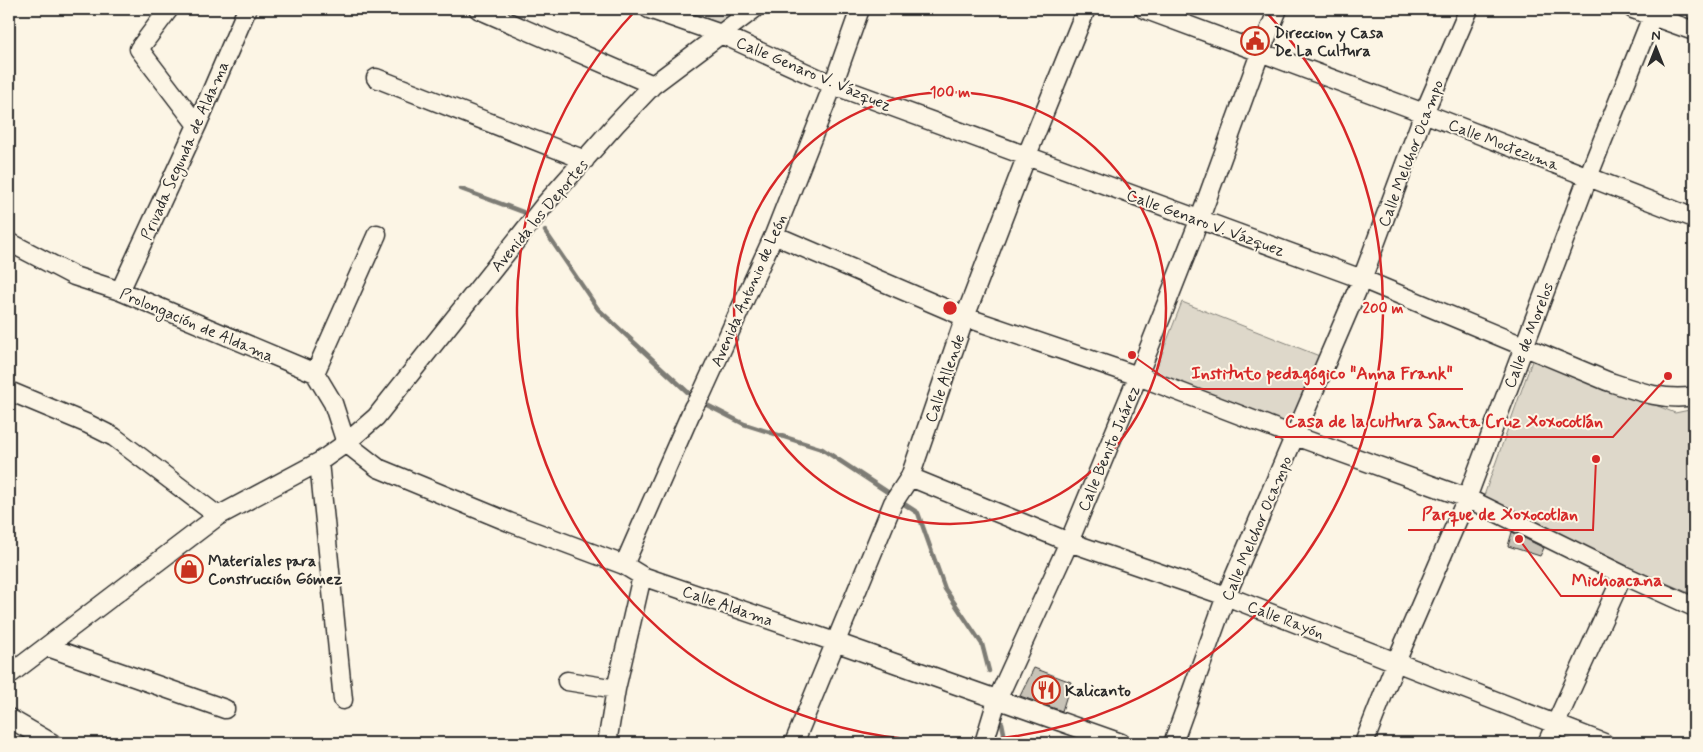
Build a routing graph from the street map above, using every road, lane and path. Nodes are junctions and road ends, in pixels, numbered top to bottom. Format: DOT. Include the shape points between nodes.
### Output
graph roads {
  1 [pos="169,9"];
  2 [pos="247,9"];
  3 [pos="478,9"];
  4 [pos="649,9"];
  5 [pos="754,9"];
  6 [pos="860,9"];
  7 [pos="1086,9"];
  8 [pos="1144,9"];
  9 [pos="1278,9"];
  10 [pos="1469,9"];
  11 [pos="1633,9"];
  12 [pos="1653,12"];
  13 [pos="1694,31"];
  14 [pos="721,34"];
  15 [pos="1260,53"];
  16 [pos="376,78"];
  17 [pos="653,84"];
  18 [pos="832,85"];
  19 [pos="1424,113"];
  20 [pos="197,125"];
  21 [pos="1027,155"];
  22 [pos="585,160"];
  23 [pos="1588,177"];
  24 [pos="1694,218"];
  25 [pos="1200,221"];
  26 [pos="377,234"];
  27 [pos="774,235"];
  28 [pos="9,242"];
  29 [pos="1362,279"];
  30 [pos="120,291"];
  31 [pos="965,317"];
  32 [pos="1524,346"];
  33 [pos="315,373"];
  34 [pos="1138,376"];
  35 [pos="9,391"];
  36 [pos="1694,396"];
  37 [pos="1295,436"];
  38 [pos="346,443"];
  39 [pos="319,462"];
  40 [pos="907,482"];
  41 [pos="1467,498"];
  42 [pos="218,516"];
  43 [pos="1068,542"];
  44 [pos="624,565"];
  45 [pos="1623,575"];
  46 [pos="642,576"];
  47 [pos="1226,596"];
  48 [pos="1694,608"];
  49 [pos="835,642"];
  50 [pos="48,646"];
  51 [pos="1396,662"];
  52 [pos="9,675"];
  53 [pos="567,681"];
  54 [pos="616,689"];
  55 [pos="343,700"];
  56 [pos="997,700"];
  57 [pos="225,709"];
  58 [pos="9,718"];
  59 [pos="1555,725"];
  60 [pos="52,743"];
  61 [pos="607,743"];
  62 [pos="794,743"];
  63 [pos="984,743"];
  64 [pos="1121,743"];
  65 [pos="1172,743"];
  66 [pos="1364,743"];
  67 [pos="1547,743"];
  68 [pos="1604,743"];
  1 -- 20 [label="street" via="139,49"];
  2 -- 20 [label="street, Privada Segunda de Aldama"];
  3 -- 17 [label="street"];
  4 -- 14 [label="street, Calle Genaro V. Vázquez"];
  5 -- 14 [label="street, Avenida los Deportes"];
  6 -- 18 [label="street, Avenida Antonio de León"];
  7 -- 21 [label="street, Calle Allende"];
  8 -- 15 [label="street, Calle Moctezuma"];
  9 -- 15 [label="street, Calle Benito Juárez"];
  10 -- 19 [label="street, Calle Melchor Ocampo"];
  11 -- 12 [label="street"];
  12 -- 13 [label="street"];
  12 -- 23 [label="street, Calle de Morelos"];
  14 -- 17 [label="street, Avenida los Deportes"];
  14 -- 18 [label="street, Calle Genaro V. Vázquez"];
  15 -- 19 [label="street, Calle Moctezuma"];
  15 -- 25 [label="street, Calle Benito Juárez"];
  16 -- 22 [label="street"];
  17 -- 22 [label="street, Avenida los Deportes"];
  18 -- 21 [label="street, Calle Genaro V. Vázquez"];
  18 -- 27 [label="street, Avenida Antonio de León"];
  19 -- 23 [label="street, Calle Moctezuma"];
  19 -- 29 [label="street, Calle Melchor Ocampo"];
  20 -- 30 [label="street, Privada Segunda de Aldama"];
  21 -- 25 [label="street, Calle Genaro V. Vázquez"];
  21 -- 31 [label="street, Calle Allende"];
  22 -- 38 [label="street, Avenida los Deportes" via="546,203 376,417"];
  23 -- 24 [label="street, Calle Moctezuma"];
  23 -- 32 [label="street, Calle de Morelos"];
  25 -- 29 [label="street, Calle Genaro V. Vázquez"];
  25 -- 34 [label="street, Calle Benito Juárez"];
  26 -- 33 [label="street"];
  27 -- 31 [label="street"];
  27 -- 44 [label="street, Avenida Antonio de León"];
  28 -- 30 [label="street, Prolongación de Aldama" via="74,276"];
  29 -- 32 [label="street, Calle Genaro V. Vázquez"];
  29 -- 37 [label="street, Calle Melchor Ocampo"];
  30 -- 33 [label="street, Prolongación de Aldama"];
  31 -- 34 [label="street"];
  31 -- 40 [label="street, Calle Allende"];
  32 -- 36 [label="street, Calle Genaro V. Vázquez" via="1637,391 1680,399"];
  32 -- 41 [label="street, Calle de Morelos"];
  33 -- 38 [label="street" via="333,403"];
  34 -- 37 [label="street"];
  34 -- 43 [label="street, Calle Benito Juárez"];
  35 -- 42 [label="street" via="114,437"];
  37 -- 41 [label="street"];
  37 -- 47 [label="street, Calle Melchor Ocampo"];
  38 -- 39 [label="street, Avenida los Deportes"];
  38 -- 44 [label="street, Calle Aldama" via="378,468"];
  39 -- 42 [label="street, Avenida los Deportes"];
  39 -- 55 [label="street"];
  40 -- 43 [label="street, Calle Rayón"];
  40 -- 49 [label="street, Calle Allende" via="893,502"];
  41 -- 45 [label="street"];
  41 -- 51 [label="street, Calle de Morelos"];
  42 -- 50 [label="street, Avenida los Deportes"];
  43 -- 47 [label="street, Calle Rayón"];
  43 -- 56 [label="street, Calle Benito Juárez"];
  44 -- 46 [label="street, Calle Aldama"];
  45 -- 48 [label="street"];
  45 -- 59 [label="street"];
  46 -- 49 [label="street, Calle Aldama"];
  46 -- 54 [label="street"];
  47 -- 51 [label="street, Calle Rayón"];
  47 -- 65 [label="street, Calle Melchor Ocampo"];
  49 -- 56 [label="street, Calle Aldama"];
  49 -- 62 [label="street, Calle Allende"];
  50 -- 52 [label="street, Avenida los Deportes"];
  50 -- 57 [label="street"];
  51 -- 59 [label="street, Calle Rayón"];
  51 -- 66 [label="street, Calle de Morelos"];
  53 -- 54 [label="street"];
  54 -- 61 [label="street"];
  56 -- 63 [label="street, Calle Benito Juárez"];
  56 -- 64 [label="street, Calle Aldama"];
  58 -- 60 [label="street"];
  59 -- 67 [label="street"];
  59 -- 68 [label="street, Calle Rayón"];
}
